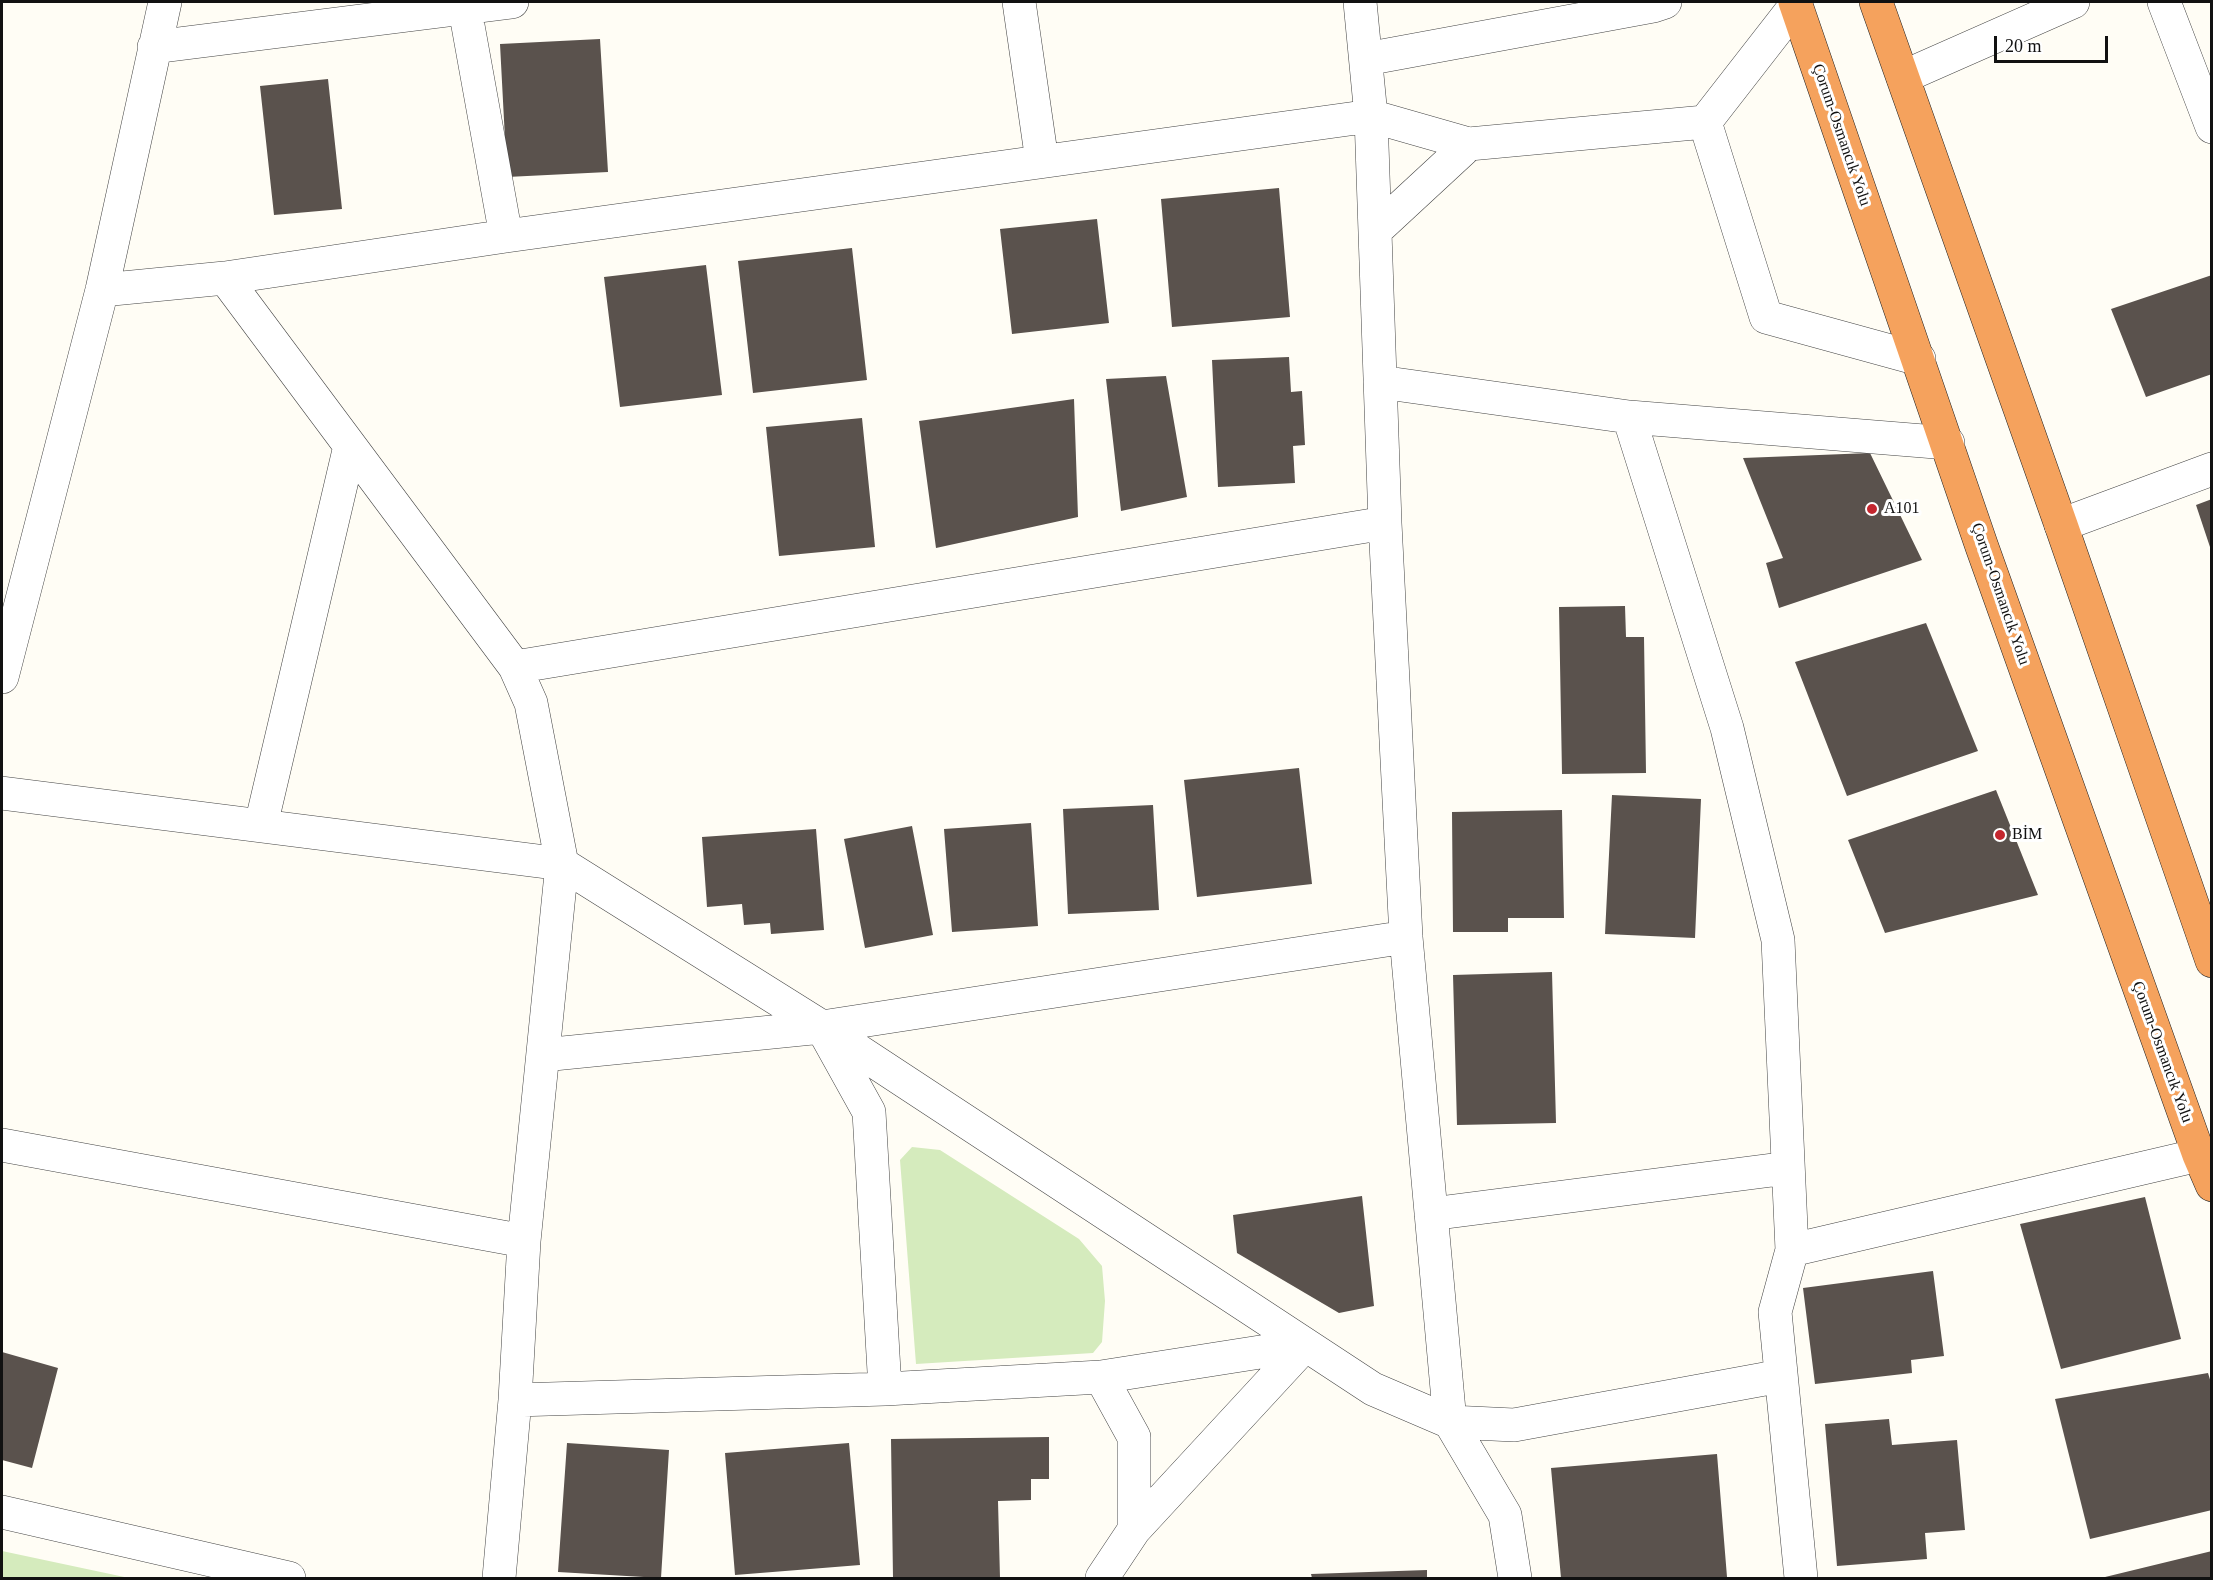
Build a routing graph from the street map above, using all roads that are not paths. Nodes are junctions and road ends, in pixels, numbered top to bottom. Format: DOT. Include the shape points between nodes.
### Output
graph roads {
  1 [pos="165,2"];
  2 [pos="512,2"];
  3 [pos="1019,2"];
  4 [pos="1360,2"];
  5 [pos="1665,2"];
  6 [pos="1876,2"];
  7 [pos="2073,2"];
  8 [pos="2163,2"];
  9 [pos="1796,3"];
  10 [pos="465,9"];
  11 [pos="154,47"];
  12 [pos="1366,59"];
  13 [pos="1903,77"];
  14 [pos="1371,116"];
  15 [pos="1705,122"];
  16 [pos="2211,128"];
  17 [pos="1469,144"];
  18 [pos="1042,161"];
  19 [pos="1375,231"];
  20 [pos="506,236"];
  21 [pos="225,278"];
  22 [pos="102,290"];
  23 [pos="1919,359"];
  24 [pos="1380,382"];
  25 [pos="1629,417"];
  26 [pos="1948,443"];
  27 [pos="350,446"];
  28 [pos="2211,469"];
  29 [pos="1385,523"];
  30 [pos="2061,525"];
  31 [pos="515,667"];
  32 [pos="2,677"];
  33 [pos="2,793"];
  34 [pos="261,825"];
  35 [pos="561,864"];
  36 [pos="1406,937"];
  37 [pos="2209,948"];
  38 [pos="822,1027"];
  39 [pos="543,1054"];
  40 [pos="2,1145"];
  41 [pos="2199,1155"];
  42 [pos="1788,1168"];
  43 [pos="2211,1185"];
  44 [pos="1431,1214"];
  45 [pos="524,1241"];
  46 [pos="1792,1250"];
  47 [pos="1305,1345"];
  48 [pos="1781,1376"];
  49 [pos="1101,1377"];
  50 [pos="885,1389"];
  51 [pos="515,1400"];
  52 [pos="1450,1422"];
  53 [pos="2,1512"];
  54 [pos="1134,1530"];
  55 [pos="289,1578"];
  56 [pos="499,1578"];
  57 [pos="1102,1578"];
  58 [pos="1515,1578"];
  59 [pos="1801,1578"];
  1 -- 11 [label="street"];
  2 -- 10 [label="street"];
  3 -- 18 [label="street"];
  4 -- 12 [label="street"];
  5 -- 12 [label="street"];
  6 -- 13 [label="highway"];
  7 -- 13 [label="street"];
  8 -- 16 [label="street"];
  9 -- 15 [label="street"];
  9 -- 23 [label="highway, Çorum-Osmancık Yolu"];
  10 -- 11 [label="street"];
  10 -- 20 [label="street"];
  11 -- 22 [label="street"];
  12 -- 14 [label="street"];
  13 -- 30 [label="highway"];
  14 -- 17 [label="street"];
  14 -- 18 [label="street"];
  14 -- 19 [label="street"];
  15 -- 17 [label="street"];
  15 -- 23 [label="street" via="1766,317"];
  17 -- 19 [label="street"];
  18 -- 20 [label="street"];
  19 -- 24 [label="street"];
  20 -- 21 [label="street"];
  21 -- 22 [label="street"];
  21 -- 27 [label="street"];
  22 -- 32 [label="street"];
  23 -- 26 [label="highway, Çorum-Osmancık Yolu"];
  24 -- 25 [label="street"];
  24 -- 29 [label="street"];
  25 -- 26 [label="street"];
  25 -- 42 [label="street" via="1727,728 1778,940"];
  26 -- 41 [label="highway, Çorum-Osmancık Yolu"];
  27 -- 31 [label="street"];
  27 -- 34 [label="street"];
  28 -- 30 [label="street"];
  29 -- 31 [label="street"];
  29 -- 36 [label="street"];
  30 -- 37 [label="highway"];
  31 -- 35 [label="street" via="531,703"];
  33 -- 34 [label="street"];
  34 -- 35 [label="street"];
  35 -- 38 [label="street"];
  35 -- 39 [label="street"];
  36 -- 38 [label="street"];
  36 -- 44 [label="street"];
  38 -- 39 [label="street"];
  38 -- 47 [label="street"];
  38 -- 50 [label="street" via="869,1112"];
  39 -- 45 [label="street"];
  40 -- 45 [label="street"];
  41 -- 43 [label="highway, Çorum-Osmancık Yolu"];
  41 -- 46 [label="street"];
  42 -- 44 [label="street"];
  42 -- 46 [label="street"];
  44 -- 52 [label="street"];
  45 -- 51 [label="street"];
  46 -- 48 [label="street" via="1775,1312"];
  47 -- 49 [label="street"];
  47 -- 52 [label="street" via="1372,1389"];
  47 -- 54 [label="street"];
  48 -- 52 [label="street" via="1514,1425"];
  48 -- 59 [label="street"];
  49 -- 50 [label="street"];
  49 -- 54 [label="street" via="1134,1437"];
  50 -- 51 [label="street"];
  51 -- 56 [label="street"];
  52 -- 58 [label="street" via="1505,1515"];
  53 -- 55 [label="street"];
  54 -- 57 [label="street"];
}
